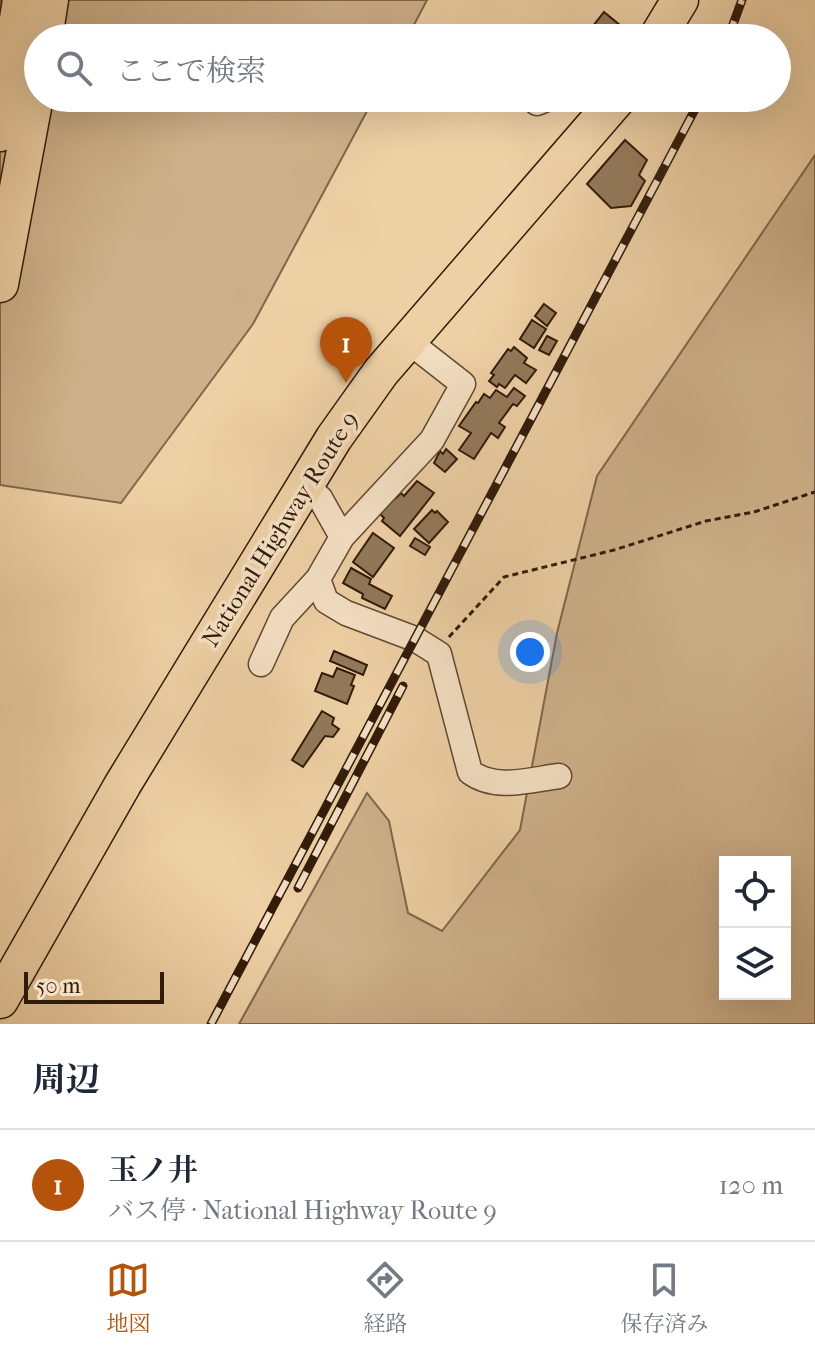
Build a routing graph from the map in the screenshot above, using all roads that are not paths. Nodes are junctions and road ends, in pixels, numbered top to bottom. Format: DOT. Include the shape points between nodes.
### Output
graph roads {
  1 [pos="21,0"];
  2 [pos="50,0"];
  3 [pos="680,0"];
  4 [pos="46,24"];
  5 [pos="665,24"];
  6 [pos="32,112"];
  7 [pos="606,112"];
  8 [pos="0,133"];
  9 [pos="0,284"];
  10 [pos="408,341"];
  11 [pos="305,485"];
  12 [pos="342,537"];
  13 [pos="318,579"];
  14 [pos="261,664"];
  15 [pos="559,776"];
  16 [pos="0,1000"];
  1 -- 8 [label="highway"];
  2 -- 4 [label="highway"];
  3 -- 5 [label="highway"];
  6 -- 9 [label="highway"];
  7 -- 10 [label="highway, National Highway Route 9"];
  10 -- 11 [label="highway, National Highway Route 9"];
  10 -- 12 [label="street" via="463,384 432,440"];
  11 -- 12 [label="street" via="320,498"];
  11 -- 16 [label="highway, National Highway Route 9" via="123,784"];
  12 -- 13 [label="street"];
  13 -- 14 [label="street" via="282,618"];
  13 -- 15 [label="street" via="326,601 439,654 470,772 501,784"];
}
